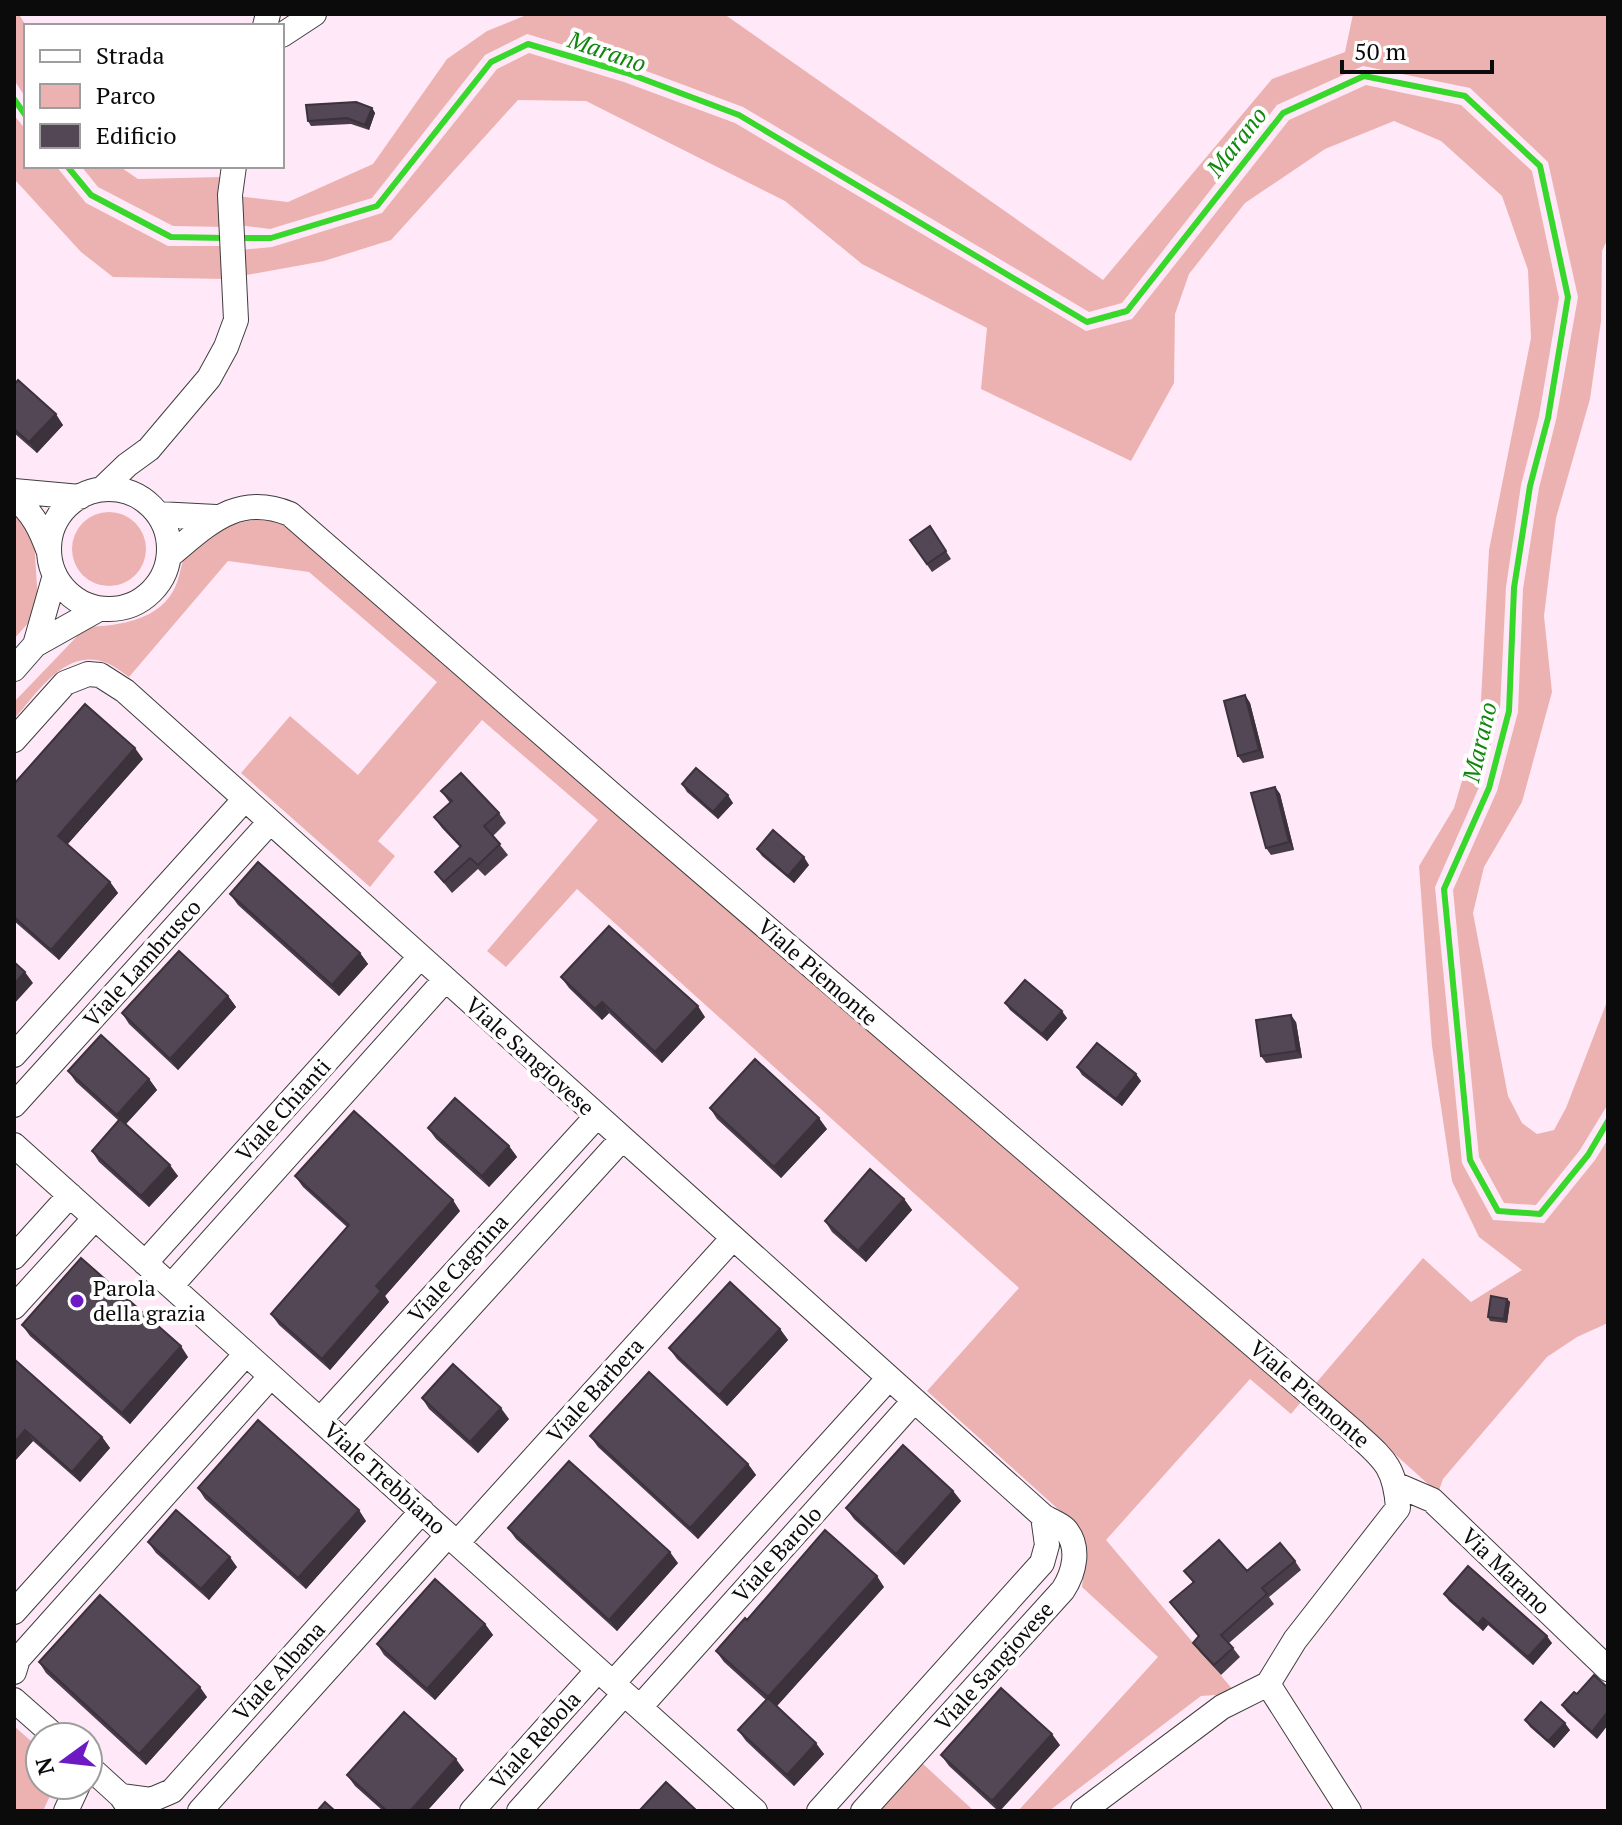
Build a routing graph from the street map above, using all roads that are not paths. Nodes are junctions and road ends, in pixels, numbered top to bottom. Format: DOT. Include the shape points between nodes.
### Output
graph roads {
  1 [pos="314,14"];
  2 [pos="284,34"];
  3 [pos="234,168"];
  4 [pos="149,449"];
  5 [pos="14,491"];
  6 [pos="91,493"];
  7 [pos="14,498"];
  8 [pos="152,508"];
  9 [pos="216,517"];
  10 [pos="169,556"];
  11 [pos="52,564"];
  12 [pos="99,609"];
  13 [pos="35,645"];
  14 [pos="14,669"];
  15 [pos="14,740"];
  16 [pos="245,799"];
  17 [pos="270,822"];
  18 [pos="420,957"];
  19 [pos="445,980"];
  20 [pos="14,1055"];
  21 [pos="14,1105"];
  22 [pos="597,1116"];
  23 [pos="622,1139"];
  24 [pos="14,1145"];
  25 [pos="70,1195"];
  26 [pos="95,1218"];
  27 [pos="733,1238"];
  28 [pos="14,1257"];
  29 [pos="145,1263"];
  30 [pos="171,1286"];
  31 [pos="14,1307"];
  32 [pos="246,1354"];
  33 [pos="271,1376"];
  34 [pos="889,1378"];
  35 [pos="914,1401"];
  36 [pos="320,1420"];
  37 [pos="346,1443"];
  38 [pos="1397,1485"];
  39 [pos="422,1511"];
  40 [pos="1043,1516"];
  41 [pos="452,1539"];
  42 [pos="14,1612"];
  43 [pos="1608,1669"];
  44 [pos="14,1672"];
  45 [pos="1268,1684"];
  46 [pos="619,1688"];
  47 [pos="15,1695"];
  48 [pos="40,1721"];
  49 [pos="104,1782"];
  50 [pos="126,1803"];
  51 [pos="200,1811"];
  52 [pos="472,1811"];
  53 [pos="519,1811"];
  54 [pos="755,1811"];
  55 [pos="819,1811"];
  56 [pos="863,1811"];
  57 [pos="1083,1811"];
  58 [pos="1349,1811"];
  1 -- 2 [label="street"];
  3 -- 4 [label="street" via="230,195 236,320 209,378"];
  4 -- 6 [label="street"];
  4 -- 8 [label="street" via="142,477"];
  5 -- 6 [label="street"];
  6 -- 8 [label="street" via="118,490"];
  6 -- 11 [label="street" via="67,506 57,520 51,536"];
  7 -- 11 [label="street" via="41,529"];
  8 -- 9 [label="street, Viale Piemonte"];
  8 -- 10 [label="street" via="169,541"];
  9 -- 10 [label="street, Viale Piemonte"];
  9 -- 38 [label="street, Viale Piemonte" via="261,506 290,514 1352,1430 1389,1465"];
  10 -- 12 [label="street" via="153,591 119,609"];
  11 -- 12 [label="street" via="66,591"];
  11 -- 13 [label="street"];
  12 -- 13 [label="street"];
  13 -- 14 [label="street"];
  15 -- 16 [label="street, Viale Sangiovese" via="65,683 100,675 125,691"];
  16 -- 17 [label="street, Viale Sangiovese"];
  16 -- 20 [label="street, Viale Lambrusco"];
  17 -- 18 [label="street, Viale Sangiovese"];
  17 -- 21 [label="street, Viale Lambrusco"];
  18 -- 19 [label="street, Viale Sangiovese"];
  18 -- 29 [label="street, Viale Chianti"];
  19 -- 22 [label="street, Viale Sangiovese"];
  19 -- 30 [label="street, Viale Chianti"];
  22 -- 23 [label="street, Viale Sangiovese"];
  22 -- 36 [label="street, Viale Cagnina"];
  23 -- 27 [label="street, Viale Sangiovese"];
  23 -- 37 [label="street, Viale Cagnina"];
  24 -- 25 [label="street, Viale Trebbiano"];
  25 -- 26 [label="street, Viale Trebbiano"];
  25 -- 28 [label="street"];
  26 -- 29 [label="street, Viale Trebbiano"];
  26 -- 31 [label="street"];
  27 -- 34 [label="street, Viale Sangiovese"];
  27 -- 41 [label="street, Viale Barbera"];
  29 -- 30 [label="street, Viale Trebbiano"];
  30 -- 32 [label="street, Viale Trebbiano"];
  32 -- 33 [label="street, Viale Trebbiano"];
  32 -- 42 [label="street"];
  33 -- 36 [label="street, Viale Trebbiano"];
  33 -- 44 [label="street" via="18,1659"];
  34 -- 35 [label="street, Viale Sangiovese"];
  34 -- 46 [label="street, Viale Barolo"];
  35 -- 40 [label="street, Viale Sangiovese"];
  35 -- 46 [label="street, Viale Barolo"];
  36 -- 37 [label="street, Viale Trebbiano"];
  37 -- 39 [label="street, Viale Trebbiano"];
  38 -- 43 [label="street, Via Marano" via="1432,1500"];
  38 -- 45 [label="street" via="1398,1508 1295,1640"];
  39 -- 41 [label="street, Viale Trebbiano"];
  39 -- 50 [label="street, Viale Albana" via="172,1791"];
  40 -- 55 [label="street, Viale Sangiovese" via="1047,1545 1042,1563"];
  40 -- 56 [label="street, Viale Sangiovese" via="1066,1529 1075,1553 1073,1575"];
  41 -- 46 [label="street, Viale Trebbiano"];
  41 -- 51 [label="street, Viale Albana"];
  45 -- 57 [label="street" via="1222,1707"];
  45 -- 58 [label="street"];
  46 -- 52 [label="street, Viale Rebola"];
  46 -- 53 [label="street, Viale Rebola"];
  46 -- 54 [label="street, Viale Trebbiano"];
  47 -- 48 [label="street"];
  49 -- 50 [label="street, Viale Albana"];
}
